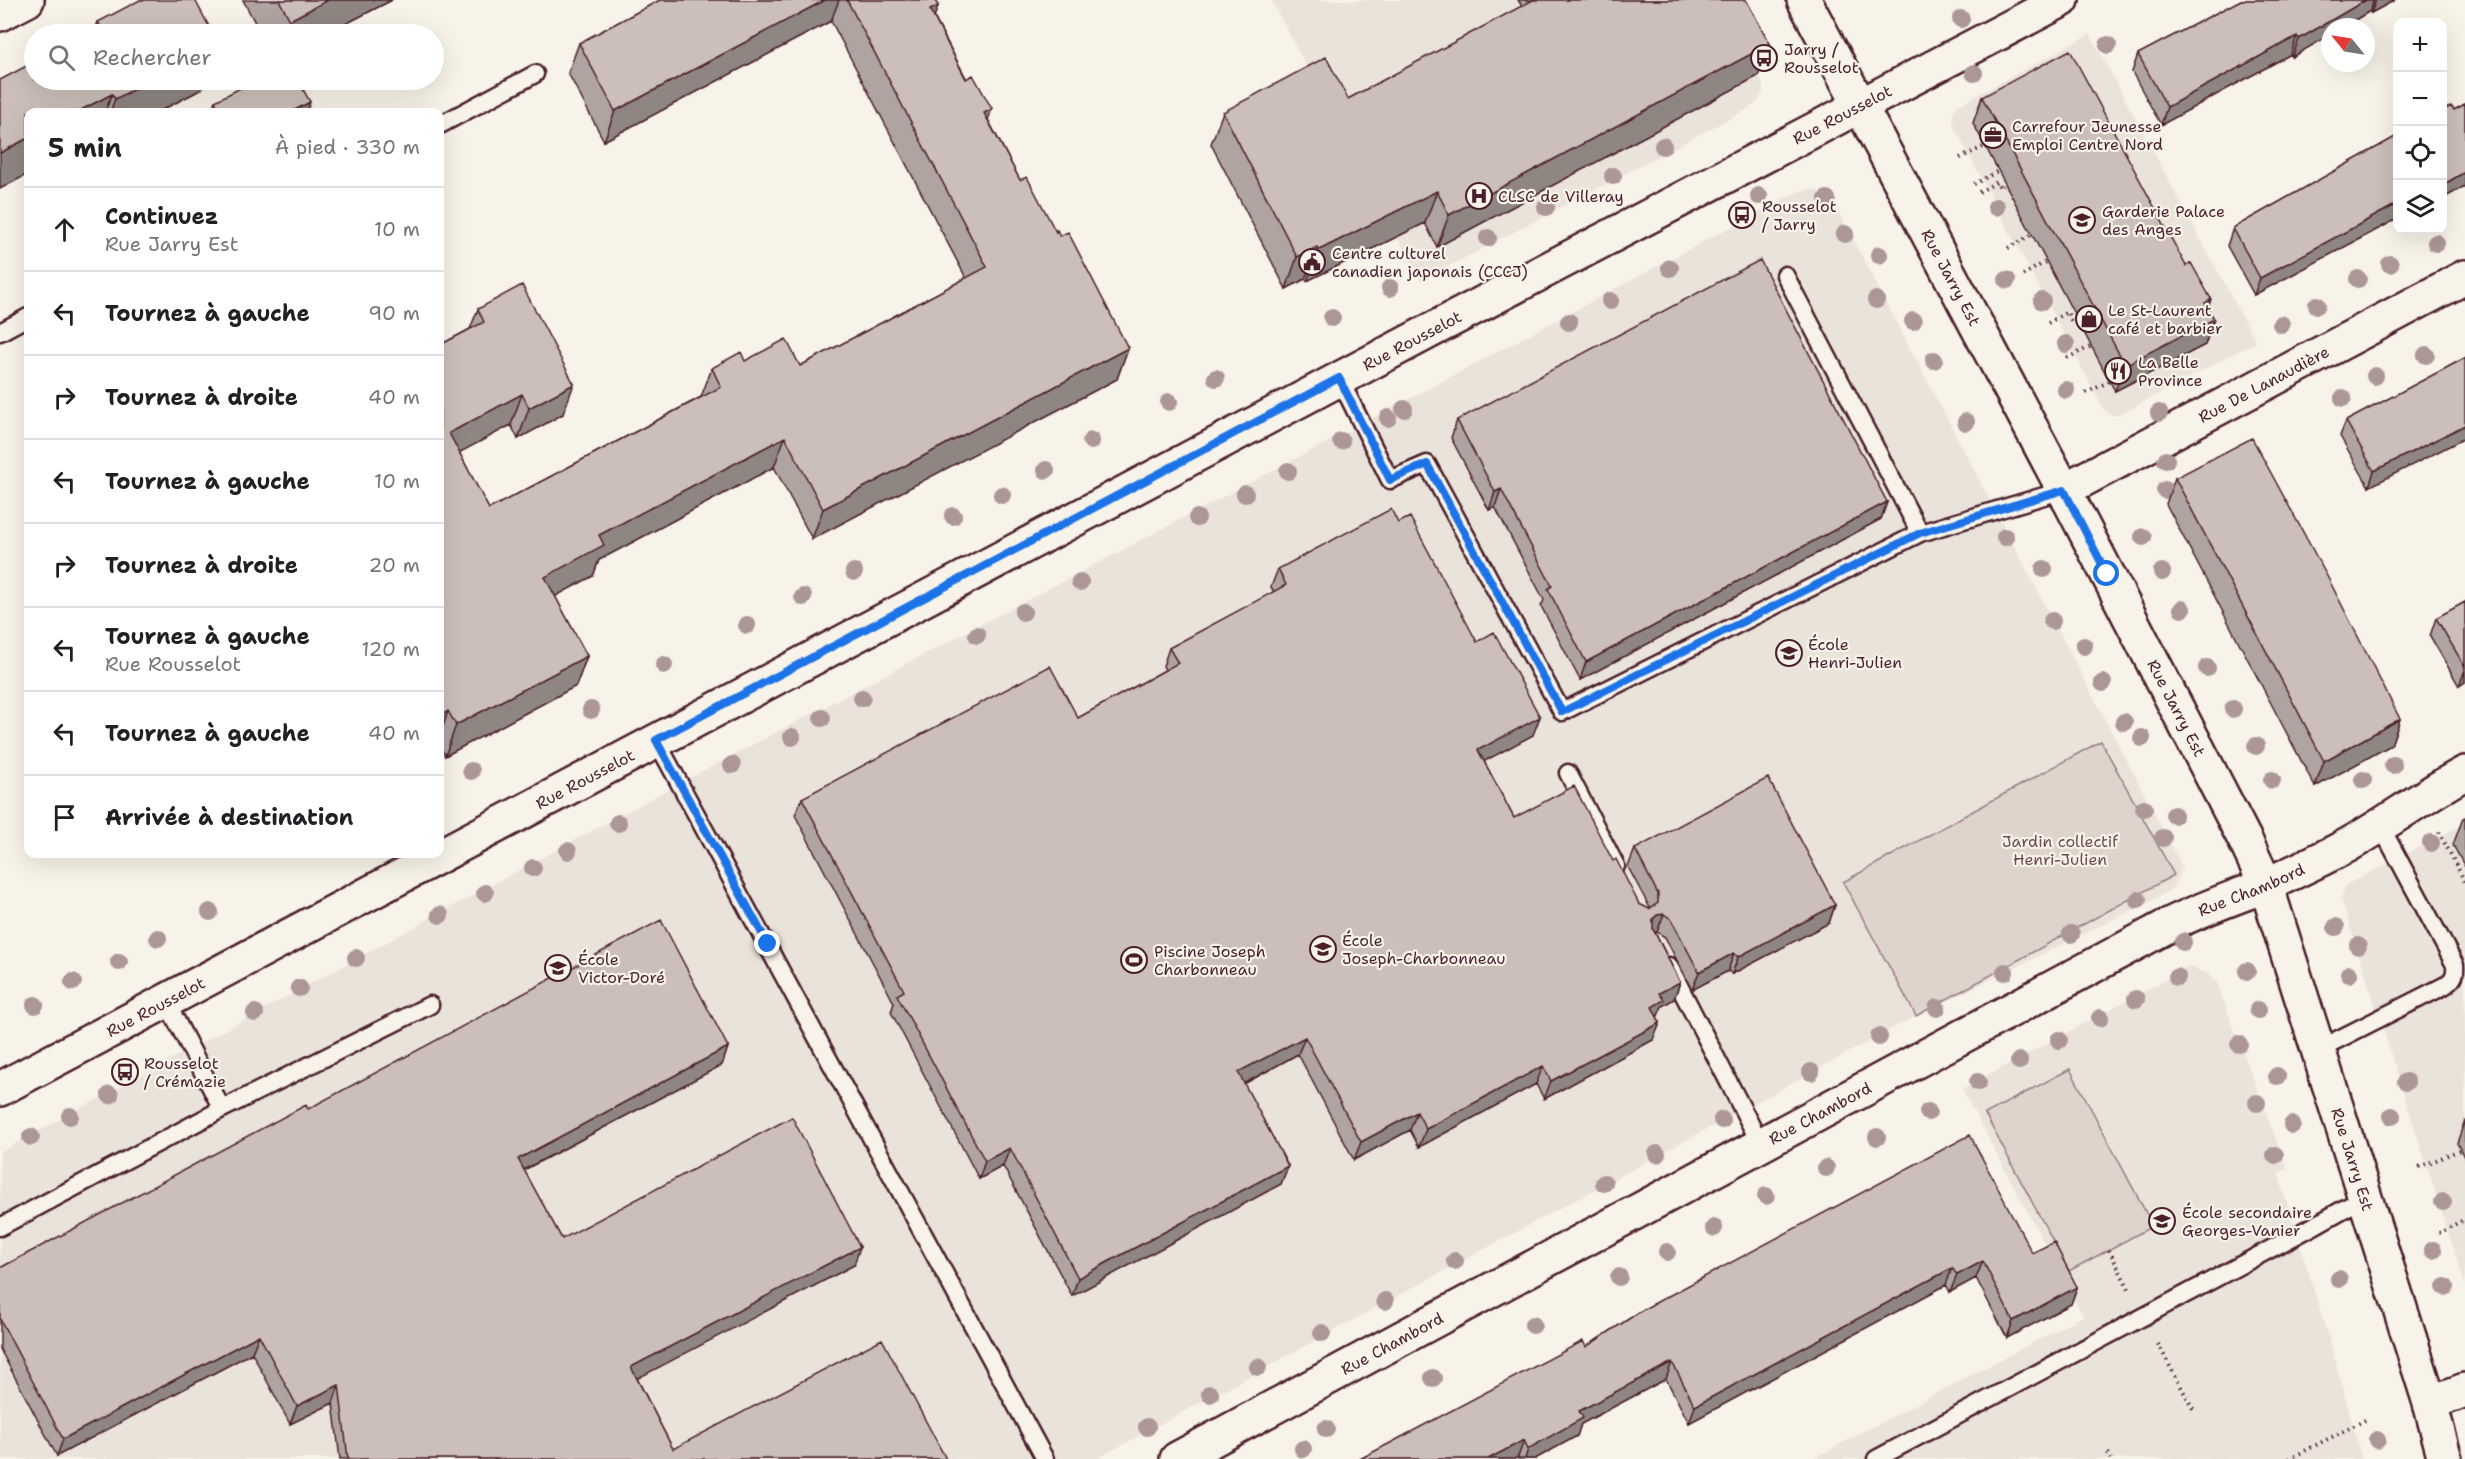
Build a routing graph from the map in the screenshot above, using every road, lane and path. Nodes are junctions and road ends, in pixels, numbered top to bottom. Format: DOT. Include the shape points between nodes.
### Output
graph roads {
  1 [pos="27,0"];
  2 [pos="1804,0"];
  3 [pos="2062,0"];
  4 [pos="0,14"];
  5 [pos="535,74"];
  6 [pos="1858,105"];
  7 [pos="444,123"];
  8 [pos="1985,146"];
  9 [pos="1960,158"];
  10 [pos="1998,171"];
  11 [pos="1974,184"];
  12 [pos="2006,184"];
  13 [pos="1978,192"];
  14 [pos="2033,234"];
  15 [pos="2008,248"];
  16 [pos="2047,261"];
  17 [pos="2023,274"];
  18 [pos="1785,275"];
  19 [pos="2465,277"];
  20 [pos="24,319"];
  21 [pos="2078,319"];
  22 [pos="2048,323"];
  23 [pos="0,332"];
  24 [pos="2092,346"];
  25 [pos="2067,358"];
  26 [pos="1339,378"];
  27 [pos="2110,381"];
  28 [pos="2086,393"];
  29 [pos="2064,490"];
  30 [pos="1920,533"];
  31 [pos="656,740"];
  32 [pos="1568,773"];
  33 [pos="2465,773"];
  34 [pos="2380,825"];
  35 [pos="2438,830"];
  36 [pos="444,853"];
  37 [pos="434,858"];
  38 [pos="2465,882"];
  39 [pos="1626,885"];
  40 [pos="2266,885"];
  41 [pos="1662,952"];
  42 [pos="166,1001"];
  43 [pos="430,1005"];
  44 [pos="2319,1049"];
  45 [pos="0,1089"];
  46 [pos="222,1109"];
  47 [pos="1761,1145"];
  48 [pos="2460,1150"];
  49 [pos="2419,1167"];
  50 [pos="2365,1197"];
  51 [pos="2465,1219"];
  52 [pos="0,1227"];
  53 [pos="2439,1233"];
  54 [pos="2109,1250"];
  55 [pos="2143,1316"];
  56 [pos="2465,1390"];
  57 [pos="2430,1403"];
  58 [pos="2193,1409"];
  59 [pos="2367,1419"];
  60 [pos="2108,1453"];
  61 [pos="1045,1459"];
  62 [pos="1177,1459"];
  63 [pos="1876,1459"];
  64 [pos="2111,1459"];
  65 [pos="2289,1459"];
  66 [pos="2445,1459"];
  1 -- 4 [label="street"];
  2 -- 6 [label="street, Rue Jarry Est"];
  3 -- 6 [label="street, Rue Rousselot"];
  5 -- 7 [label="lane"];
  6 -- 26 [label="street, Rue Rousselot"];
  6 -- 29 [label="street, Rue Jarry Est"];
  8 -- 9 [label="path"];
  10 -- 11 [label="path"];
  12 -- 13 [label="path" via="2000,188 1997,182"];
  14 -- 15 [label="path"];
  16 -- 17 [label="path"];
  18 -- 30 [label="lane"];
  19 -- 29 [label="street, Rue De Lanaudière"];
  20 -- 23 [label="lane"];
  21 -- 22 [label="path" via="2072,322 2067,312"];
  24 -- 25 [label="path"];
  26 -- 30 [label="lane" via="1390,480 1427,464 1562,712"];
  26 -- 31 [label="street, Rue Rousselot"];
  27 -- 28 [label="path"];
  29 -- 30 [label="lane"];
  29 -- 40 [label="street, Rue Jarry Est"];
  31 -- 36 [label="street, Rue Rousselot"];
  31 -- 61 [label="lane"];
  32 -- 39 [label="lane"];
  33 -- 34 [label="street, Rue Chambord"];
  34 -- 40 [label="street, Rue Chambord" via="2338,851"];
  34 -- 44 [label="lane" via="2456,972 2444,986"];
  35 -- 38 [label="path"];
  37 -- 42 [label="street, Rue Rousselot"];
  40 -- 44 [label="street, Rue Jarry Est"];
  40 -- 47 [label="street, Rue Chambord" via="2200,909"];
  41 -- 47 [label="lane"];
  42 -- 45 [label="street, Rue Rousselot"];
  42 -- 46 [label="lane"];
  43 -- 46 [label="lane"];
  44 -- 50 [label="street, Rue Jarry Est"];
  46 -- 52 [label="lane"];
  47 -- 62 [label="street, Rue Chambord"];
  48 -- 49 [label="path"];
  50 -- 55 [label="lane"];
  50 -- 57 [label="street, Rue Jarry Est"];
  51 -- 53 [label="path"];
  54 -- 55 [label="path"];
  55 -- 58 [label="path"];
  55 -- 63 [label="lane"];
  56 -- 57 [label="street"];
  57 -- 66 [label="street, Rue Jarry Est"];
  59 -- 65 [label="path"];
  60 -- 64 [label="path"];
}
